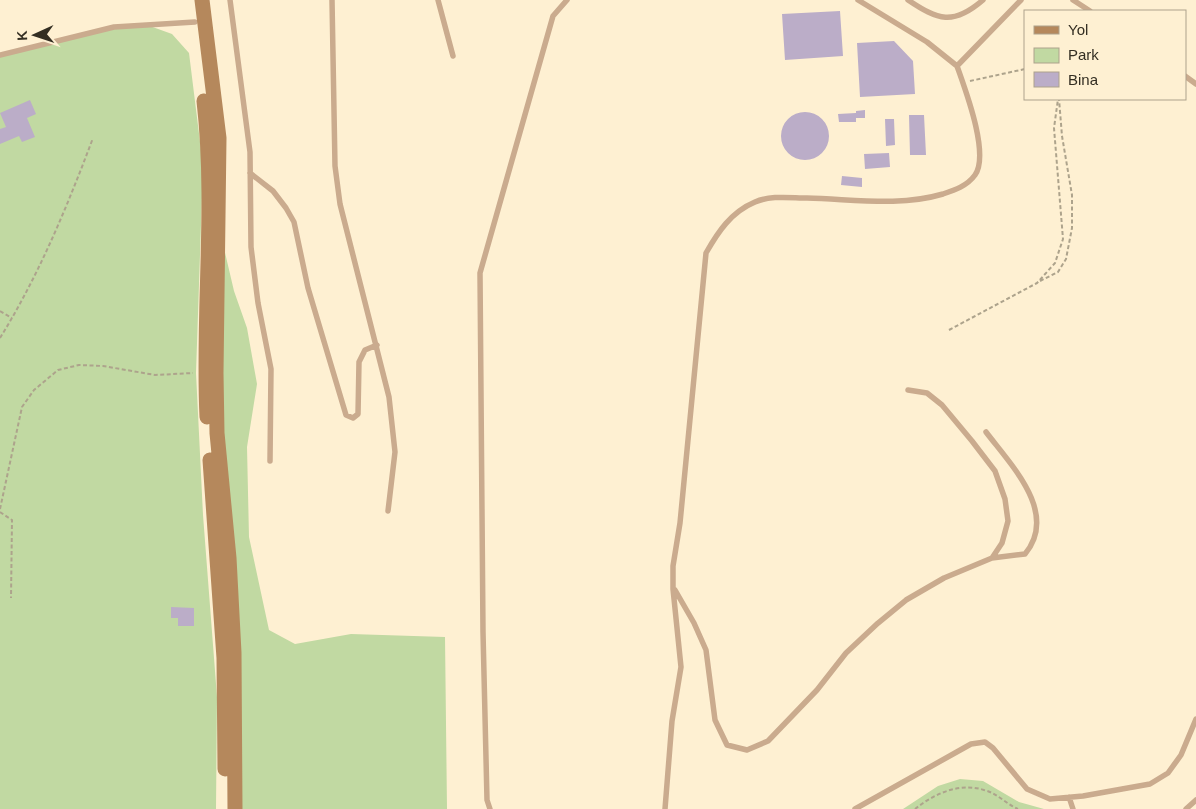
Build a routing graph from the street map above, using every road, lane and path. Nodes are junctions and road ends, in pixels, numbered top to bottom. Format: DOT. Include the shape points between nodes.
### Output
graph roads {
  1 [pos="192,0"];
  2 [pos="202,0"];
  3 [pos="230,0"];
  4 [pos="332,0"];
  5 [pos="438,0"];
  6 [pos="567,0"];
  7 [pos="858,0"];
  8 [pos="908,0"];
  9 [pos="1021,0"];
  10 [pos="1073,0"];
  11 [pos="981,1"];
  12 [pos="1088,10"];
  13 [pos="194,22"];
  14 [pos="0,55"];
  15 [pos="453,56"];
  16 [pos="957,66"];
  17 [pos="1024,69"];
  18 [pos="963,83"];
  19 [pos="1059,100"];
  20 [pos="1059,100"];
  21 [pos="93,138"];
  22 [pos="250,173"];
  23 [pos="1037,283"];
  24 [pos="0,311"];
  25 [pos="12,318"];
  26 [pos="949,330"];
  27 [pos="0,338"];
  28 [pos="377,344"];
  29 [pos="205,373"];
  30 [pos="908,390"];
  31 [pos="986,432"];
  32 [pos="270,461"];
  33 [pos="0,510"];
  34 [pos="388,511"];
  35 [pos="992,558"];
  36 [pos="674,588"];
  37 [pos="11,598"];
  38 [pos="1196,718"];
  39 [pos="1069,797"];
  40 [pos="1196,800"];
  41 [pos="225,809"];
  42 [pos="235,809"];
  43 [pos="490,809"];
  44 [pos="665,809"];
  45 [pos="855,809"];
  46 [pos="915,809"];
  47 [pos="1018,809"];
  48 [pos="1073,809"];
  49 [pos="1186,809"];
  1 -- 13 [label="main road"];
  2 -- 42 [label="main road" via="219,138 217,433 234,653"];
  3 -- 22 [label="lane"];
  4 -- 28 [label="lane" via="335,166 340,204"];
  5 -- 15 [label="lane"];
  6 -- 43 [label="lane" via="553,16 480,273 483,632 487,800"];
  7 -- 16 [label="lane" via="927,42"];
  8 -- 11 [label="lane" via="936,16 948,17 964,14"];
  9 -- 16 [label="lane"];
  10 -- 12 [label="lane"];
  13 -- 14 [label="lane" via="114,27"];
  13 -- 29 [label="main road" via="208,141"];
  16 -- 18 [label="lane"];
  17 -- 18 [label="path"];
  18 -- 36 [label="lane" via="978,137 979,163 976,174 961,188 900,202 779,197 756,202 737,212 720,230 706,253 675,548"];
  19 -- 23 [label="path" via="1054,128 1063,239 1055,263"];
  20 -- 23 [label="path" via="1072,194 1072,228 1066,259 1058,272"];
  21 -- 25 [label="path" via="67,206"];
  22 -- 28 [label="lane" via="272,191 294,222 308,288 334,376 346,415 353,418 358,414 360,362 365,350"];
  22 -- 32 [label="lane" via="251,247 271,369"];
  23 -- 26 [label="path"];
  24 -- 25 [label="path"];
  25 -- 27 [label="path"];
  28 -- 34 [label="lane" via="389,397 394,452"];
  29 -- 33 [label="path" via="155,375 78,365 58,370 34,390 22,407"];
  29 -- 41 [label="main road" via="223,649"];
  30 -- 35 [label="lane" via="927,393 942,405 995,471 1005,499 1008,521 1002,543"];
  31 -- 35 [label="lane" via="1033,498 1037,525 1033,544 1025,554"];
  33 -- 37 [label="path" via="12,520"];
  35 -- 36 [label="lane" via="944,578 906,600 846,653 817,690 768,741 747,750 727,745 715,720 706,650"];
  36 -- 44 [label="lane" via="681,667 672,722"];
  38 -- 39 [label="lane" via="1181,755 1168,773 1150,784"];
  39 -- 45 [label="lane" via="1050,799 1027,789 985,742 971,744"];
  39 -- 48 [label="lane"];
  40 -- 49 [label="lane"];
  46 -- 47 [label="path" via="944,791 970,788 984,790"];
}
